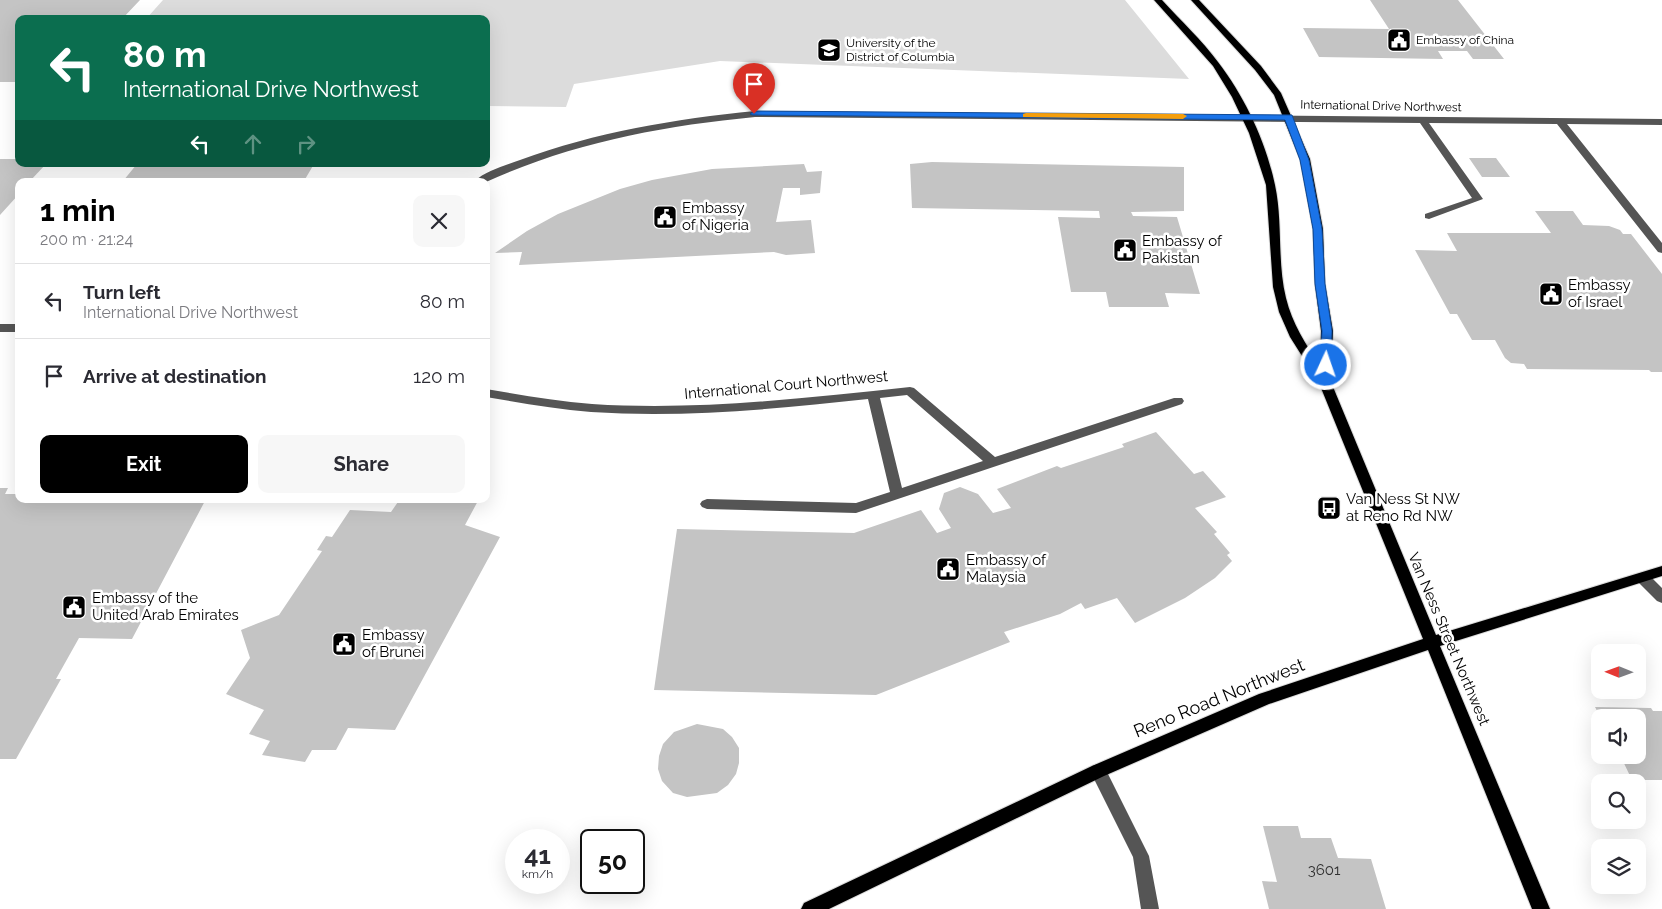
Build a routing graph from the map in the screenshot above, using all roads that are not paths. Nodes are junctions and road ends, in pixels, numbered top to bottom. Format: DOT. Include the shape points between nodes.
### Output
graph roads {
  1 [pos="1158,0"];
  2 [pos="1195,0"];
  3 [pos="1246,117"];
  4 [pos="1289,117"];
  5 [pos="1422,119"];
  6 [pos="1560,121"];
  7 [pos="1662,122"];
  8 [pos="487,178"];
  9 [pos="1429,216"];
  10 [pos="1662,250"];
  11 [pos="0,328"];
  12 [pos="15,328"];
  13 [pos="1325,382"];
  14 [pos="490,394"];
  15 [pos="873,395"];
  16 [pos="1178,401"];
  17 [pos="994,464"];
  18 [pos="897,495"];
  19 [pos="707,504"];
  20 [pos="1662,572"];
  21 [pos="1643,578"];
  22 [pos="1662,597"];
  23 [pos="1432,644"];
  24 [pos="1098,771"];
  25 [pos="810,909"];
  26 [pos="1150,909"];
  27 [pos="1541,909"];
  1 -- 3 [label="main road, Van Ness Street Northwest" via="1223,74"];
  2 -- 4 [label="main road, Van Ness Street Northwest" via="1258,68"];
  3 -- 4 [label="street, International Drive Northwest"];
  3 -- 8 [label="street, International Drive Northwest" via="754,114 679,122 615,134 553,151"];
  3 -- 13 [label="main road, Van Ness Street Northwest" via="1267,170 1274,203 1278,289 1302,349"];
  4 -- 5 [label="street, International Drive Northwest"];
  4 -- 13 [label="main road, Van Ness Street Northwest" via="1305,160 1318,229 1320,284 1327,331"];
  5 -- 6 [label="street, International Drive Northwest"];
  5 -- 9 [label="street" via="1478,199"];
  6 -- 7 [label="street, International Drive Northwest"];
  6 -- 10 [label="street"];
  11 -- 12 [label="street"];
  13 -- 23 [label="main road, Van Ness Street Northwest"];
  14 -- 15 [label="street, International Court Northwest" via="550,402 660,410 747,407"];
  15 -- 17 [label="street, International Court Northwest" via="910,391"];
  15 -- 18 [label="street"];
  16 -- 17 [label="street"];
  17 -- 18 [label="street"];
  18 -- 19 [label="street" via="856,508"];
  20 -- 21 [label="main road, Reno Road Northwest"];
  21 -- 22 [label="street"];
  21 -- 23 [label="main road, Reno Road Northwest"];
  23 -- 24 [label="main road, Reno Road Northwest" via="1372,661 1264,699"];
  23 -- 27 [label="main road, Van Ness Street Northwest"];
  24 -- 25 [label="main road, Reno Road Northwest"];
  24 -- 26 [label="street" via="1141,856"];
}
